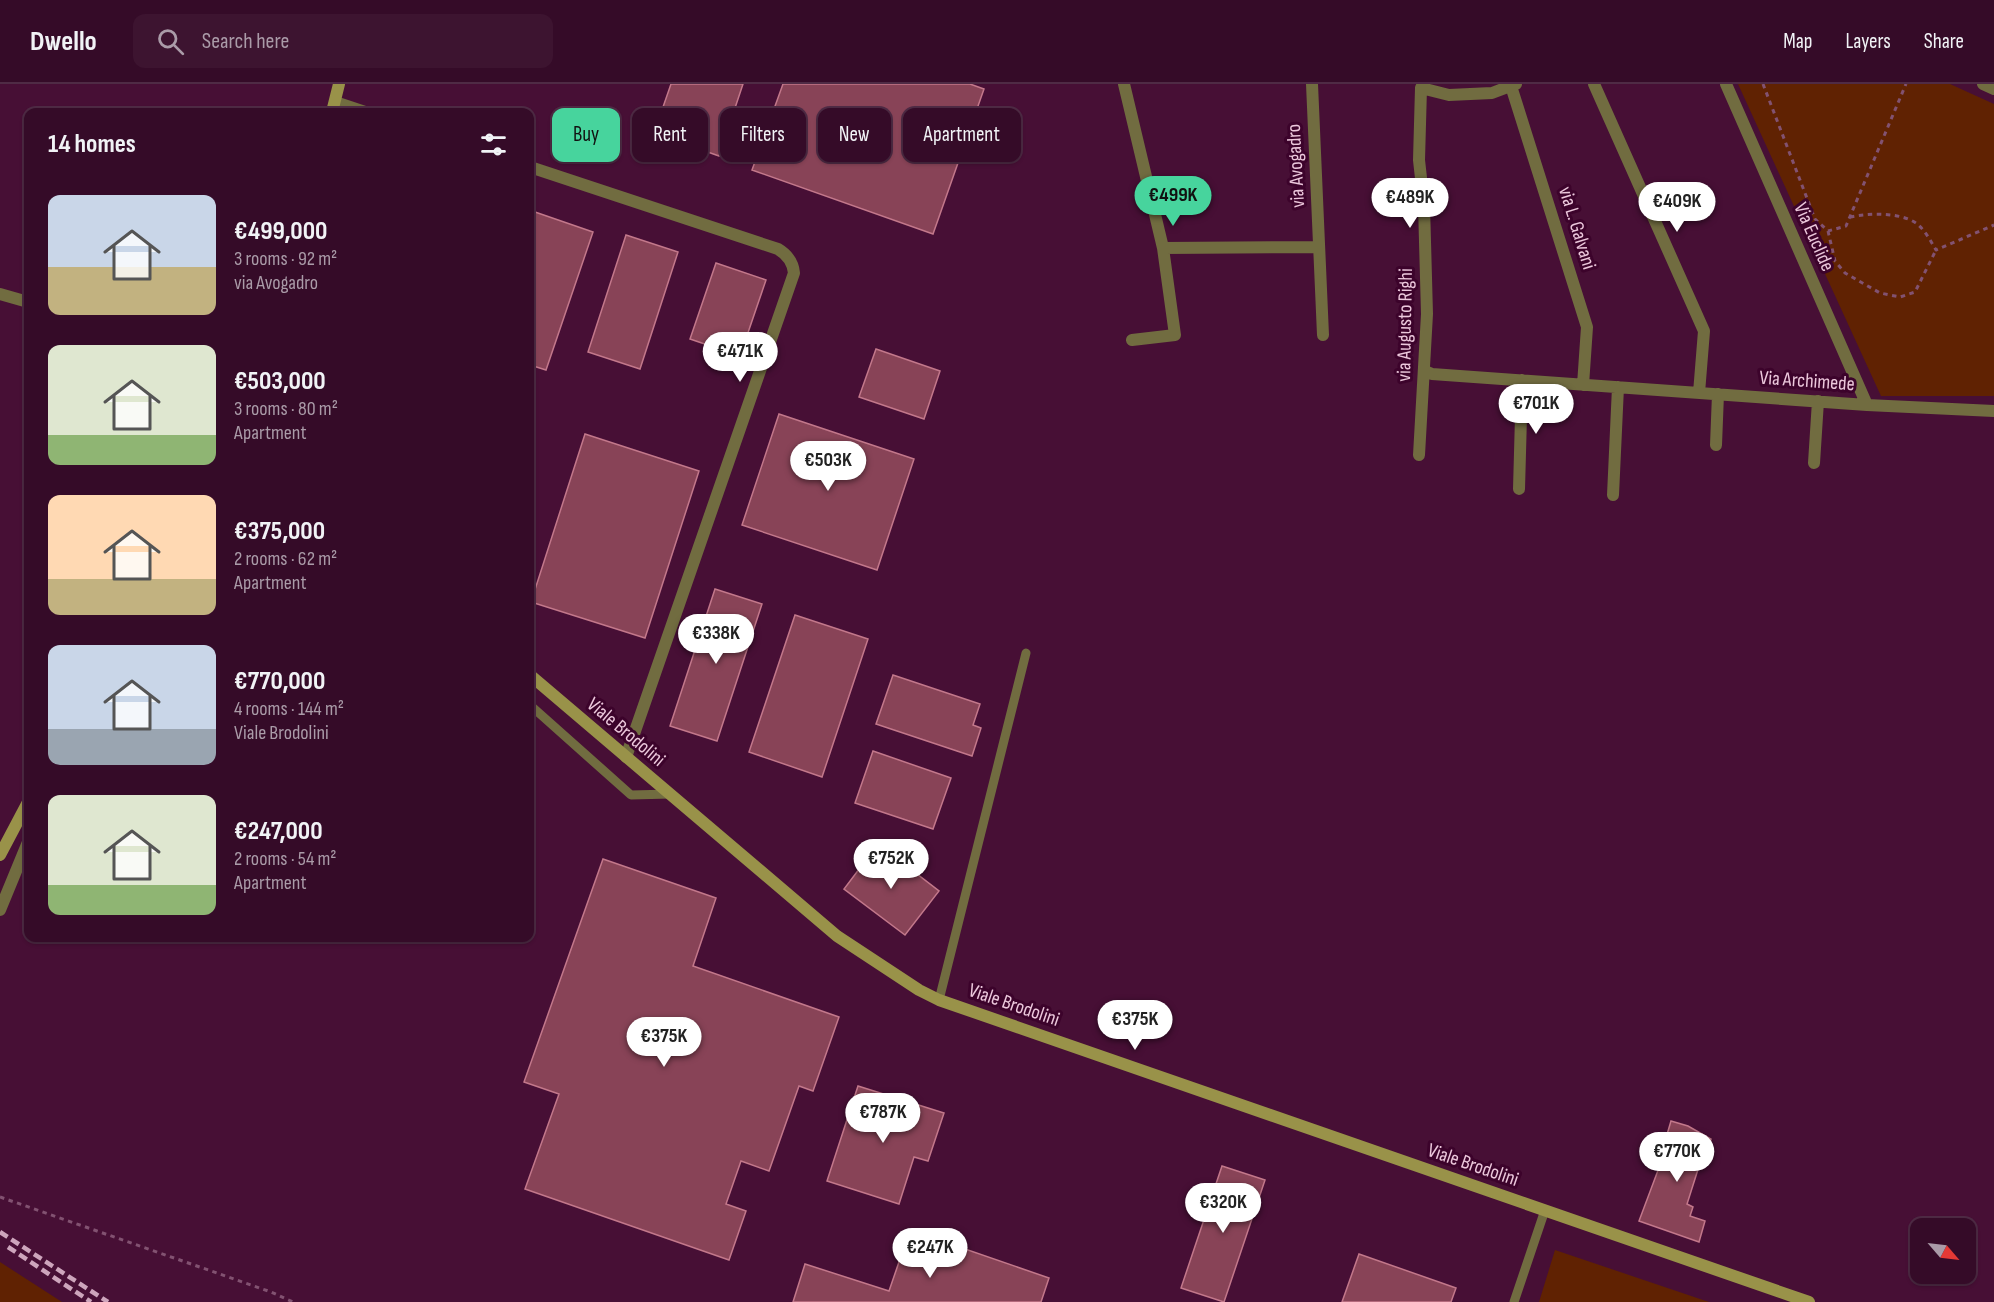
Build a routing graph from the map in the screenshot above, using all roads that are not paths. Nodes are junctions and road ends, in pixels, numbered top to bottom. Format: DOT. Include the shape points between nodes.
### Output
graph roads {
  1 [pos="339,84"];
  2 [pos="1124,84"];
  3 [pos="1311,84"];
  4 [pos="1594,84"];
  5 [pos="1726,84"];
  6 [pos="1983,84"];
  7 [pos="1514,85"];
  8 [pos="1422,86"];
  9 [pos="1994,89"];
  10 [pos="334,107"];
  11 [pos="534,168"];
  12 [pos="1319,247"];
  13 [pos="1162,248"];
  14 [pos="0,294"];
  15 [pos="24,301"];
  16 [pos="1323,335"];
  17 [pos="1132,340"];
  18 [pos="1425,371"];
  19 [pos="1522,380"];
  20 [pos="1583,385"];
  21 [pos="1618,387"];
  22 [pos="1699,393"];
  23 [pos="1718,394"];
  24 [pos="1818,401"];
  25 [pos="1867,405"];
  26 [pos="1994,411"];
  27 [pos="1716,445"];
  28 [pos="1419,455"];
  29 [pos="1814,463"];
  30 [pos="1519,489"];
  31 [pos="1612,495"];
  32 [pos="1026,653"];
  33 [pos="534,678"];
  34 [pos="534,709"];
  35 [pos="626,757"];
  36 [pos="671,794"];
  37 [pos="24,810"];
  38 [pos="24,852"];
  39 [pos="0,855"];
  40 [pos="0,909"];
  41 [pos="939,1000"];
  42 [pos="1545,1210"];
  43 [pos="1514,1302"];
  44 [pos="1809,1302"];
  1 -- 10 [label="street"];
  2 -- 13 [label="street"];
  3 -- 12 [label="street, via Avogadro"];
  4 -- 22 [label="street" via="1704,331"];
  5 -- 25 [label="street, Via Euclide"];
  6 -- 9 [label="street"];
  7 -- 8 [label="street" via="1492,93 1449,95"];
  7 -- 20 [label="street, via L. Galvani" via="1587,327"];
  8 -- 18 [label="street, via Augusto Righi" via="1419,160 1424,205"];
  11 -- 35 [label="street" via="778,249 794,265"];
  12 -- 13 [label="street"];
  12 -- 16 [label="street, via Avogadro"];
  13 -- 17 [label="street" via="1175,334"];
  14 -- 15 [label="street"];
  18 -- 19 [label="street, Via Archimede"];
  18 -- 28 [label="street, via Augusto Righi"];
  19 -- 20 [label="street, Via Archimede"];
  19 -- 30 [label="street"];
  20 -- 21 [label="street, Via Archimede"];
  21 -- 22 [label="street, Via Archimede"];
  21 -- 31 [label="street"];
  22 -- 23 [label="street, Via Archimede"];
  23 -- 24 [label="street, Via Archimede"];
  23 -- 27 [label="street"];
  24 -- 25 [label="street, Via Archimede"];
  24 -- 29 [label="street"];
  25 -- 26 [label="street, Via Archimede"];
  32 -- 41 [label="lane"];
  33 -- 35 [label="street, Viale Brodolini"];
  34 -- 36 [label="lane" via="631,795"];
  35 -- 36 [label="street, Viale Brodolini"];
  36 -- 41 [label="street, Viale Brodolini" via="837,936"];
  37 -- 39 [label="street"];
  38 -- 40 [label="street"];
  41 -- 42 [label="street, Viale Brodolini"];
  42 -- 43 [label="lane"];
  42 -- 44 [label="street, Viale Brodolini"];
}
